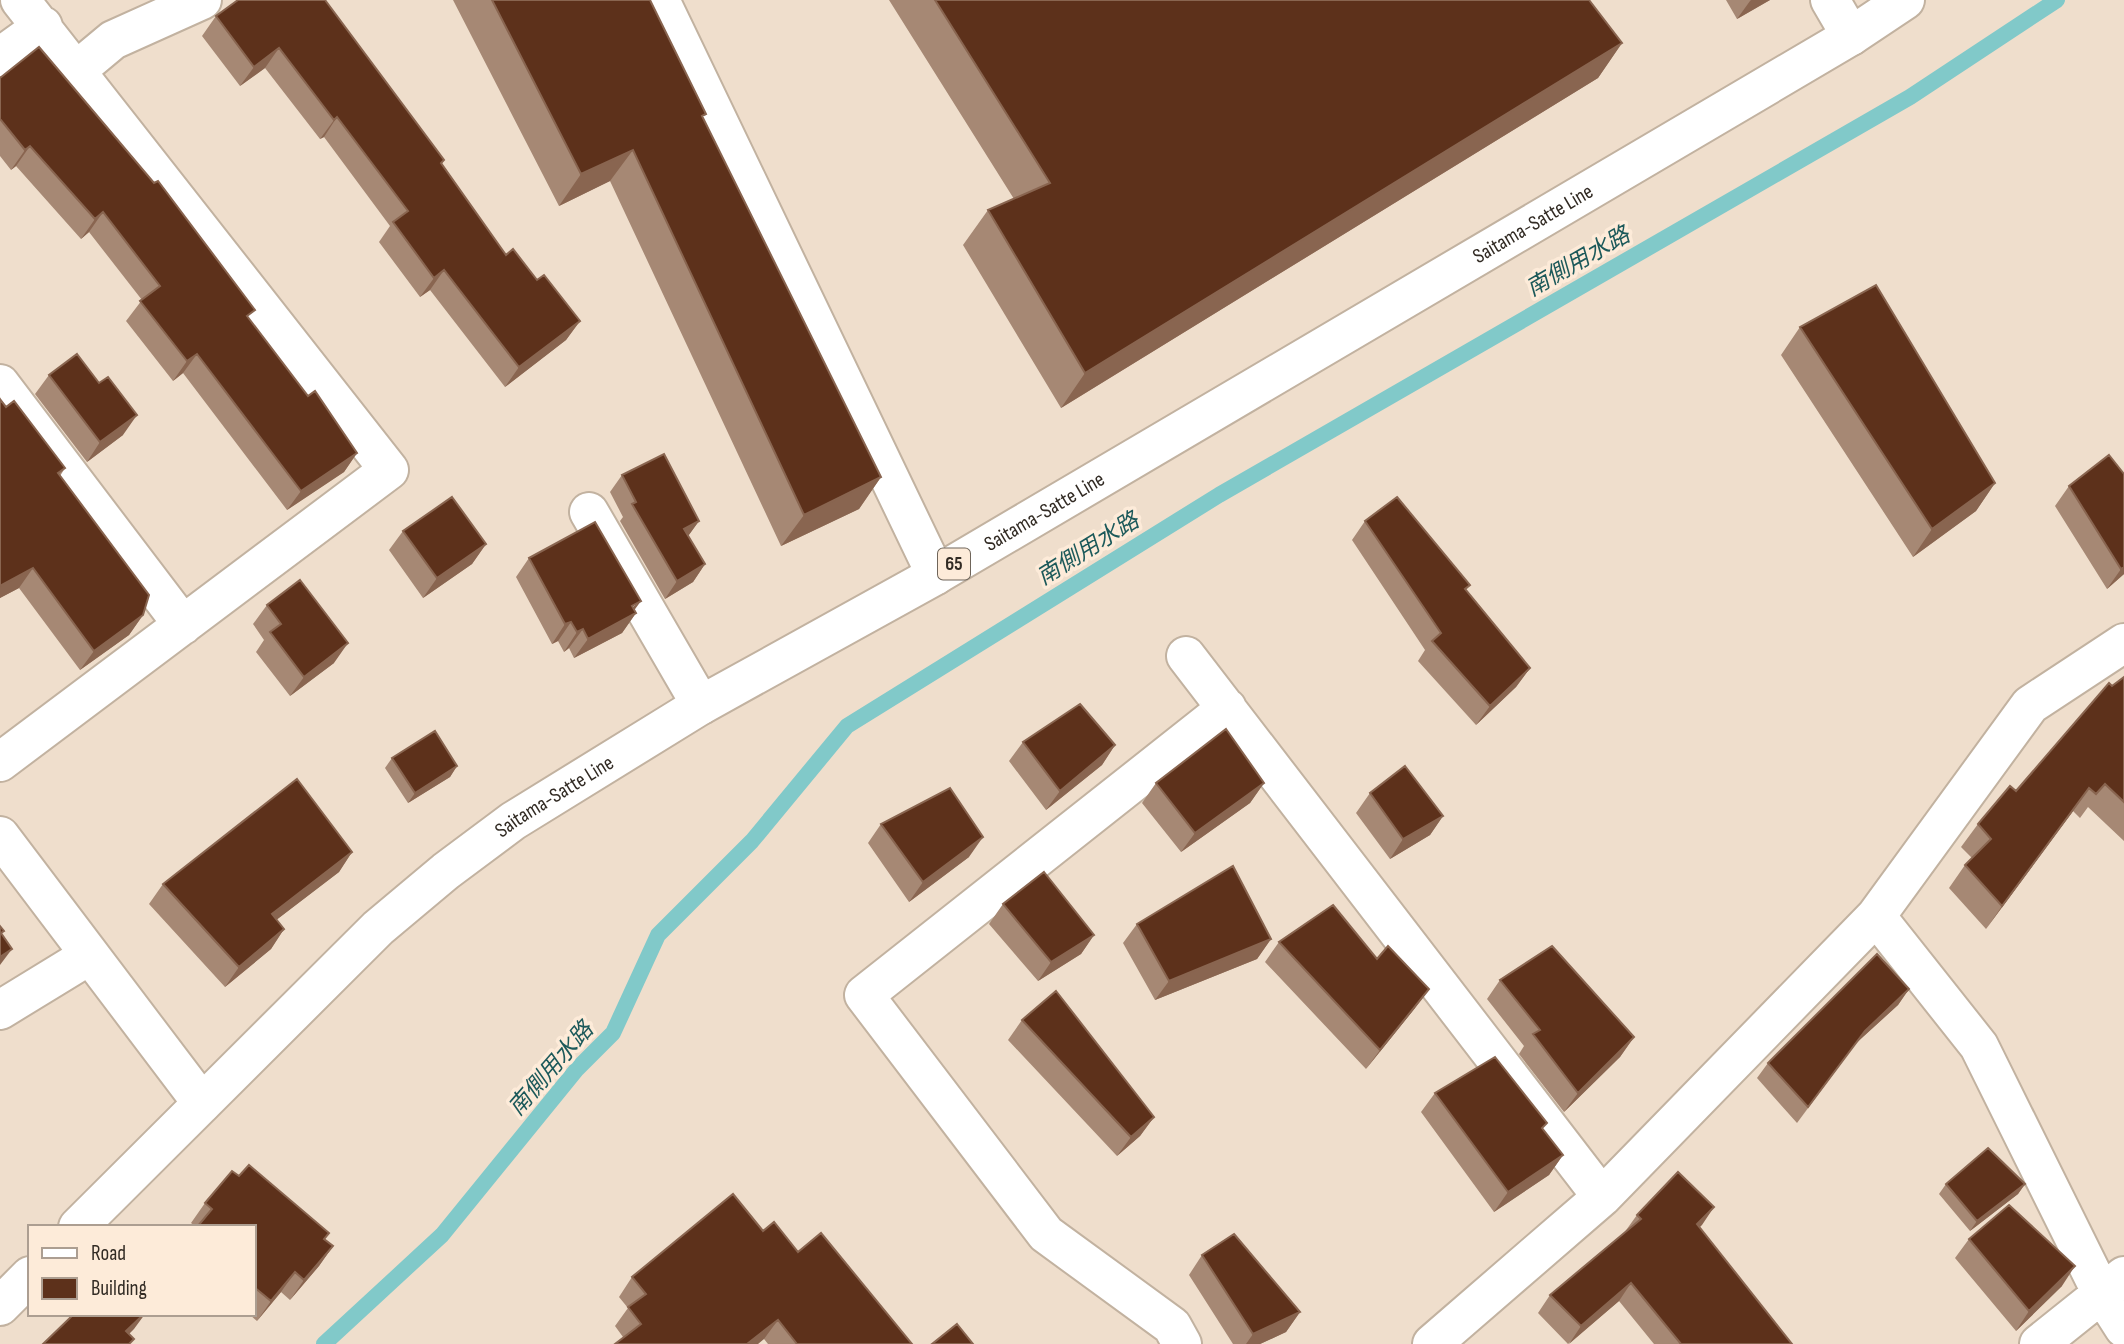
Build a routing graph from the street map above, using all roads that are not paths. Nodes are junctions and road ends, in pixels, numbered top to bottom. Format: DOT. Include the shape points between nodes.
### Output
graph roads {
  1 [pos="202,0"];
  2 [pos="660,0"];
  3 [pos="1830,0"];
  4 [pos="1905,0"];
  5 [pos="32,13"];
  6 [pos="1851,36"];
  7 [pos="0,57"];
  8 [pos="77,70"];
  9 [pos="0,384"];
  10 [pos="589,512"];
  11 [pos="936,575"];
  12 [pos="183,625"];
  13 [pos="2124,643"];
  14 [pos="1186,656"];
  15 [pos="701,705"];
  16 [pos="1227,708"];
  17 [pos="0,762"];
  18 [pos="0,836"];
  19 [pos="1876,916"];
  20 [pos="90,955"];
  21 [pos="0,1010"];
  22 [pos="202,1103"];
  23 [pos="1602,1197"];
  24 [pos="80,1225"];
  25 [pos="28,1278"];
  26 [pos="2113,1284"];
  27 [pos="0,1306"];
  28 [pos="2124,1328"];
  29 [pos="1182,1344"];
  30 [pos="1432,1344"];
  31 [pos="2039,1344"];
  1 -- 8 [label="street" via="113,40"];
  2 -- 11 [label="street"];
  3 -- 6 [label="street"];
  4 -- 6 [label="street, Saitama-Satte Line / 65"];
  5 -- 7 [label="street"];
  5 -- 8 [label="street"];
  6 -- 11 [label="street, Saitama-Satte Line / 65"];
  8 -- 12 [label="street" via="389,470"];
  9 -- 12 [label="street"];
  10 -- 15 [label="street"];
  11 -- 15 [label="street, Saitama-Satte Line / 65"];
  12 -- 17 [label="street"];
  13 -- 19 [label="street" via="2030,705"];
  14 -- 16 [label="street"];
  15 -- 22 [label="street, Saitama-Satte Line / 65" via="571,783 446,871 378,928"];
  16 -- 23 [label="street"];
  16 -- 29 [label="street" via="864,995 1046,1234 1172,1326"];
  18 -- 20 [label="street"];
  19 -- 23 [label="street"];
  19 -- 26 [label="street" via="1979,1045"];
  20 -- 21 [label="street"];
  20 -- 22 [label="street"];
  22 -- 24 [label="street, Saitama-Satte Line / 65"];
  23 -- 30 [label="street"];
  25 -- 27 [label="street"];
  26 -- 28 [label="street"];
  26 -- 31 [label="street"];
}
